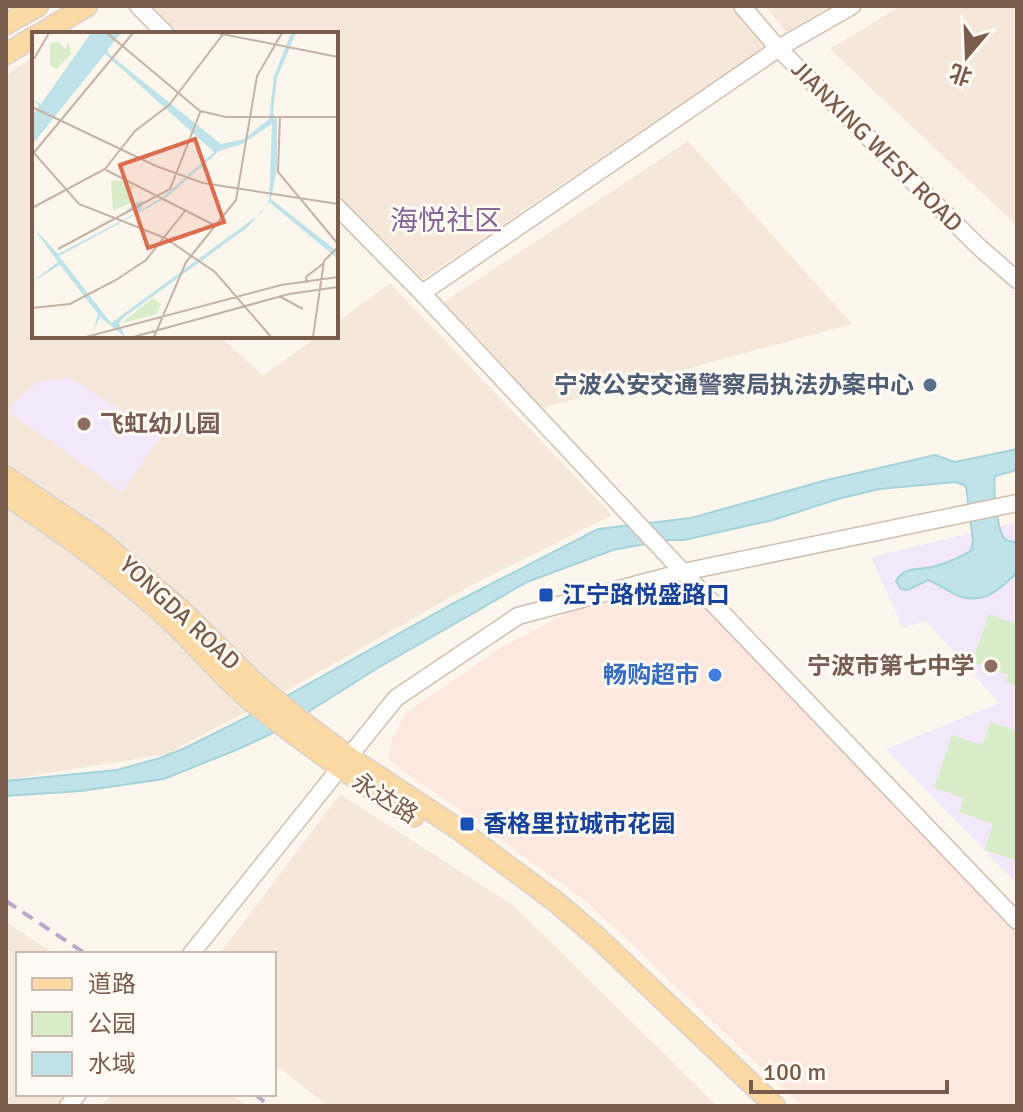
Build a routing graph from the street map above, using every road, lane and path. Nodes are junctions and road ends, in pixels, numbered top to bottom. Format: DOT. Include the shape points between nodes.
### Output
graph roads {
  1 [pos="38,6"];
  2 [pos="87,6"];
  3 [pos="138,6"];
  4 [pos="742,6"];
  5 [pos="852,6"];
  6 [pos="6,24"];
  7 [pos="43,32"];
  8 [pos="164,32"];
  9 [pos="32,38"];
  10 [pos="778,48"];
  11 [pos="6,54"];
  12 [pos="338,208"];
  13 [pos="1017,280"];
  14 [pos="422,293"];
  15 [pos="6,477"];
  16 [pos="6,495"];
  17 [pos="1017,503"];
  18 [pos="683,572"];
  19 [pos="251,690"];
  20 [pos="344,763"];
  21 [pos="1017,921"];
  22 [pos="193,952"];
  23 [pos="759,1106"];
  24 [pos="775,1106"];
  1 -- 6 [label="main road"];
  2 -- 7 [label="main road"];
  3 -- 8 [label="street"];
  4 -- 10 [label="street, JIANXING WEST ROAD"];
  5 -- 10 [label="street"];
  9 -- 11 [label="main road"];
  10 -- 13 [label="street, JIANXING WEST ROAD"];
  10 -- 14 [label="street"];
  12 -- 14 [label="street"];
  14 -- 18 [label="street"];
  15 -- 19 [label="main road, YONGDA ROAD" via="98,539 181,610"];
  16 -- 19 [label="main road, 永达路" via="89,551"];
  17 -- 18 [label="street"];
  18 -- 20 [label="street" via="518,616 396,698"];
  18 -- 21 [label="street"];
  19 -- 20 [label="main road, 永达路"];
  20 -- 22 [label="street"];
  20 -- 23 [label="main road, 永达路" via="550,911"];
  20 -- 24 [label="main road, 永达路" via="461,831 555,901"];
}
